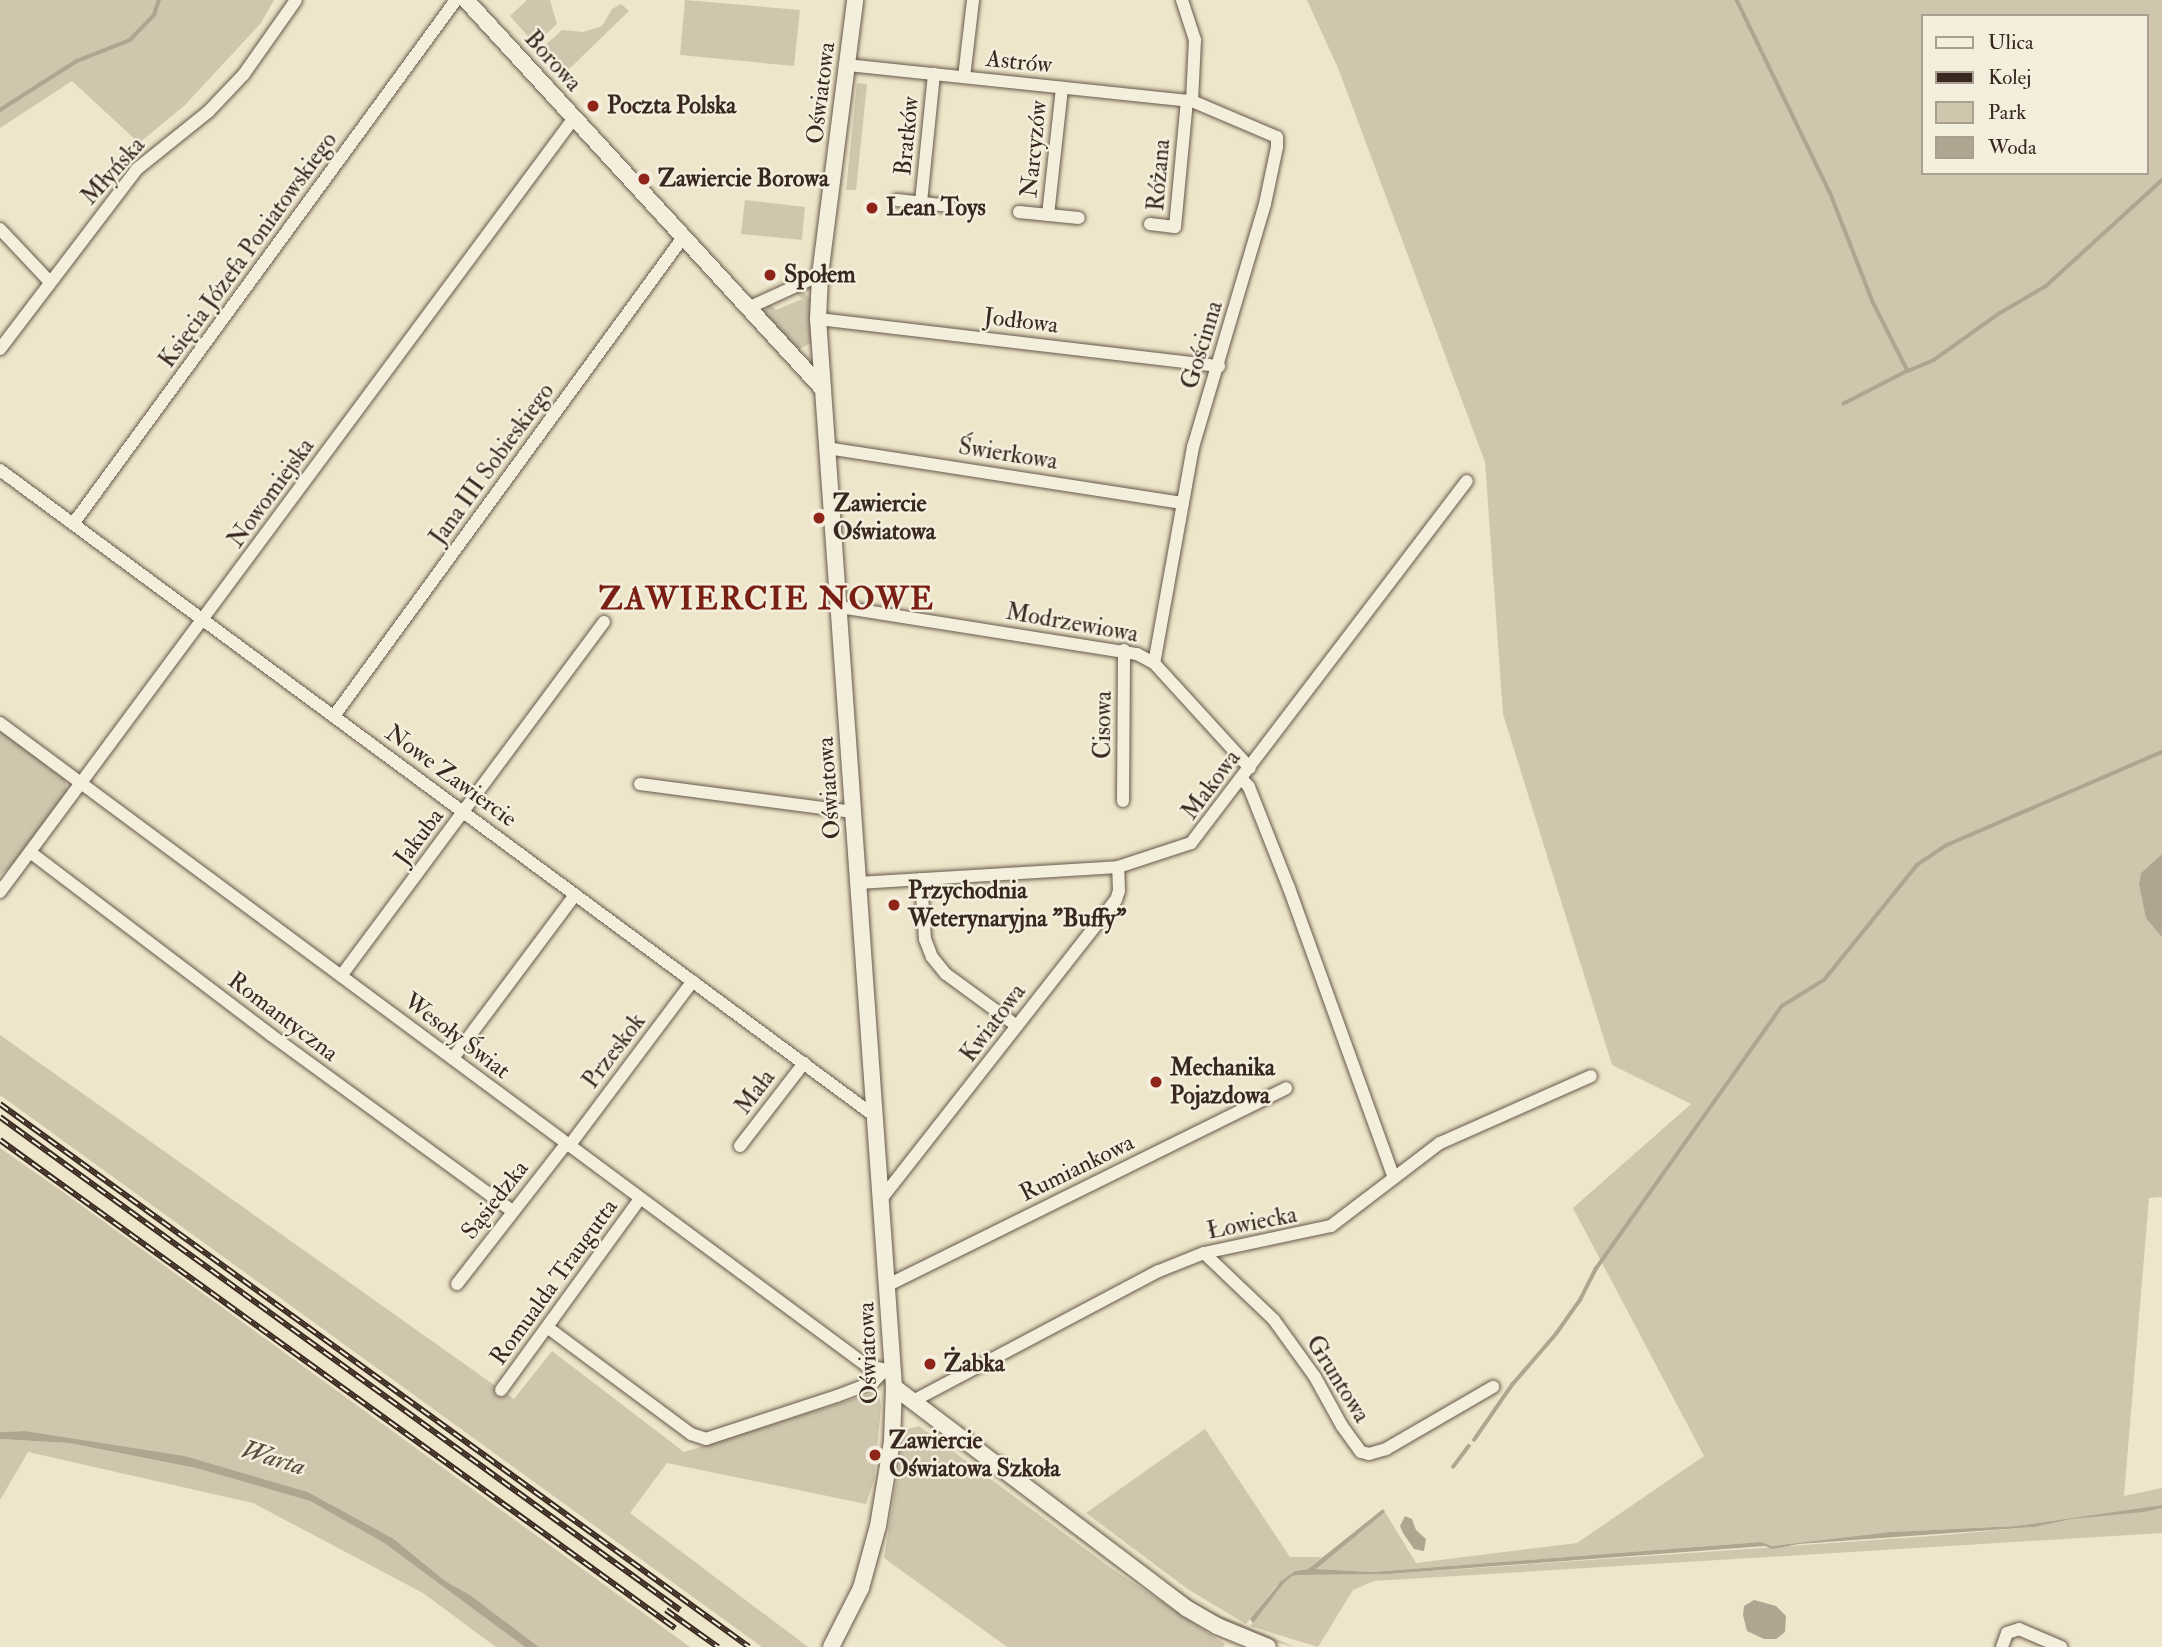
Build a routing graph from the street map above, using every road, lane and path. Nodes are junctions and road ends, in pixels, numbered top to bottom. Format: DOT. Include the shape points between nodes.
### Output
graph roads {
  1 [pos="296,0"];
  2 [pos="456,0"];
  3 [pos="466,0"];
  4 [pos="855,0"];
  5 [pos="973,0"];
  6 [pos="1182,0"];
  7 [pos="847,65"];
  8 [pos="934,74"];
  9 [pos="964,77"];
  10 [pos="1062,88"];
  11 [pos="1189,101"];
  12 [pos="574,118"];
  13 [pos="897,200"];
  14 [pos="921,202"];
  15 [pos="950,206"];
  16 [pos="1019,212"];
  17 [pos="1048,215"];
  18 [pos="1079,218"];
  19 [pos="1150,224"];
  20 [pos="0,229"];
  21 [pos="684,236"];
  22 [pos="820,275"];
  23 [pos="50,281"];
  24 [pos="748,308"];
  25 [pos="818,319"];
  26 [pos="0,349"];
  27 [pos="1219,366"];
  28 [pos="822,388"];
  29 [pos="827,448"];
  30 [pos="0,470"];
  31 [pos="1467,481"];
  32 [pos="1183,503"];
  33 [pos="73,524"];
  34 [pos="840,607"];
  35 [pos="203,621"];
  36 [pos="604,622"];
  37 [pos="1124,650"];
  38 [pos="1154,663"];
  39 [pos="334,716"];
  40 [pos="0,723"];
  41 [pos="1246,773"];
  42 [pos="80,782"];
  43 [pos="640,784"];
  44 [pos="1123,801"];
  45 [pos="464,812"];
  46 [pos="853,812"];
  47 [pos="30,852"];
  48 [pos="1118,867"];
  49 [pos="921,879"];
  50 [pos="858,883"];
  51 [pos="0,892"];
  52 [pos="575,895"];
  53 [pos="341,976"];
  54 [pos="693,981"];
  55 [pos="1017,1026"];
  56 [pos="453,1058"];
  57 [pos="804,1063"];
  58 [pos="1591,1076"];
  59 [pos="1286,1088"];
  60 [pos="876,1117"];
  61 [pos="567,1145"];
  62 [pos="740,1146"];
  63 [pos="1394,1178"];
  64 [pos="882,1198"];
  65 [pos="640,1199"];
  66 [pos="512,1211"];
  67 [pos="1203,1253"];
  68 [pos="457,1283"];
  69 [pos="888,1285"];
  70 [pos="547,1327"];
  71 [pos="890,1376"];
  72 [pos="1493,1387"];
  73 [pos="501,1390"];
  74 [pos="913,1401"];
  75 [pos="831,1647"];
  76 [pos="1268,1647"];
  77 [pos="2002,1647"];
  78 [pos="2061,1647"];
  1 -- 23 [label="street, Młyńska" via="244,74 208,112 137,169"];
  2 -- 33 [label="street, Księcia Józefa Poniatowskiego"];
  3 -- 12 [label="street, Borowa"];
  4 -- 7 [label="street, Oświatowa"];
  5 -- 9 [label="street"];
  6 -- 11 [label="street, Różana" via="1195,40"];
  7 -- 8 [label="street, Astrów"];
  7 -- 22 [label="street, Oświatowa"];
  8 -- 9 [label="street, Astrów"];
  8 -- 14 [label="street, Bratków"];
  9 -- 10 [label="street, Astrów"];
  10 -- 11 [label="street, Astrów"];
  10 -- 17 [label="street, Narcyzów"];
  11 -- 19 [label="street, Różana" via="1175,227"];
  11 -- 27 [label="street, Gościnna" via="1271,132 1278,141"];
  12 -- 21 [label="street, Borowa"];
  12 -- 35 [label="street, Nowomiejska"];
  13 -- 14 [label="street, Bratków"];
  14 -- 15 [label="street, Bratków"];
  16 -- 17 [label="street, Narcyzów"];
  17 -- 18 [label="street, Narcyzów"];
  20 -- 23 [label="street"];
  21 -- 24 [label="street, Borowa"];
  21 -- 39 [label="street, Jana III Sobieskiego"];
  22 -- 24 [label="street"];
  22 -- 25 [label="street, Oświatowa"];
  23 -- 26 [label="street, Młyńska"];
  24 -- 28 [label="street, Borowa"];
  25 -- 27 [label="street, Jodłowa"];
  25 -- 28 [label="street, Oświatowa"];
  27 -- 32 [label="street, Gościnna" via="1195,438"];
  28 -- 29 [label="street, Oświatowa"];
  29 -- 32 [label="street, Świerkowa"];
  29 -- 34 [label="street, Oświatowa"];
  30 -- 33 [label="street, Nowe Zawiercie"];
  31 -- 41 [label="street, Makowa"];
  32 -- 38 [label="street, Gościnna"];
  33 -- 35 [label="street, Nowe Zawiercie"];
  34 -- 37 [label="street, Modrzewiowa"];
  34 -- 46 [label="street, Oświatowa"];
  35 -- 39 [label="street, Nowe Zawiercie"];
  35 -- 42 [label="street, Nowomiejska"];
  36 -- 45 [label="street, Jakuba"];
  37 -- 38 [label="street, Modrzewiowa"];
  37 -- 44 [label="street, Cisowa"];
  38 -- 41 [label="street, Modrzewiowa"];
  39 -- 45 [label="street, Nowe Zawiercie"];
  40 -- 42 [label="street, Wesoły Świat"];
  41 -- 48 [label="street, Makowa" via="1197,839"];
  41 -- 63 [label="street, Modrzewiowa"];
  42 -- 47 [label="street, Nowomiejska"];
  42 -- 53 [label="street, Wesoły Świat"];
  43 -- 46 [label="street"];
  45 -- 52 [label="street, Nowe Zawiercie"];
  45 -- 53 [label="street, Jakuba"];
  46 -- 50 [label="street, Oświatowa"];
  47 -- 51 [label="street, Nowomiejska"];
  47 -- 66 [label="street, Romantyczna"];
  48 -- 49 [label="street, Makowa"];
  48 -- 55 [label="street, Kwiatowa" via="1118,896"];
  49 -- 50 [label="street, Makowa"];
  49 -- 55 [label="street" via="925,939 932,957 946,974"];
  50 -- 60 [label="street, Oświatowa"];
  52 -- 54 [label="street, Nowe Zawiercie"];
  52 -- 56 [label="street"];
  53 -- 56 [label="street, Wesoły Świat"];
  54 -- 57 [label="street, Nowe Zawiercie"];
  54 -- 61 [label="street, Przeskok"];
  55 -- 64 [label="street, Kwiatowa"];
  56 -- 61 [label="street, Wesoły Świat"];
  57 -- 60 [label="street, Nowe Zawiercie"];
  57 -- 62 [label="street, Mała"];
  58 -- 63 [label="street, Łowiecka" via="1453,1136"];
  59 -- 69 [label="street, Rumiankowa"];
  60 -- 64 [label="street, Oświatowa"];
  61 -- 65 [label="street, Wesoły Świat"];
  61 -- 66 [label="street, Sąsiedzka"];
  63 -- 67 [label="street, Łowiecka" via="1323,1230"];
  64 -- 69 [label="street, Oświatowa"];
  65 -- 70 [label="street, Romualda Traugutta"];
  65 -- 71 [label="street, Wesoły Świat" via="867,1366"];
  66 -- 68 [label="street, Sąsiedzka"];
  67 -- 72 [label="street, Gruntowa" via="1274,1320 1361,1452 1386,1449"];
  67 -- 74 [label="street, Łowiecka" via="1159,1271"];
  69 -- 71 [label="street, Oświatowa"];
  70 -- 71 [label="street" via="691,1434 706,1439"];
  70 -- 73 [label="street, Romualda Traugutta"];
  71 -- 74 [label="street"];
  71 -- 75 [label="street, Oświatowa" via="889,1465 866,1572"];
  74 -- 76 [label="street" via="1186,1608"];
  77 -- 78 [label="street" via="2007,1633 2019,1629"];
}
